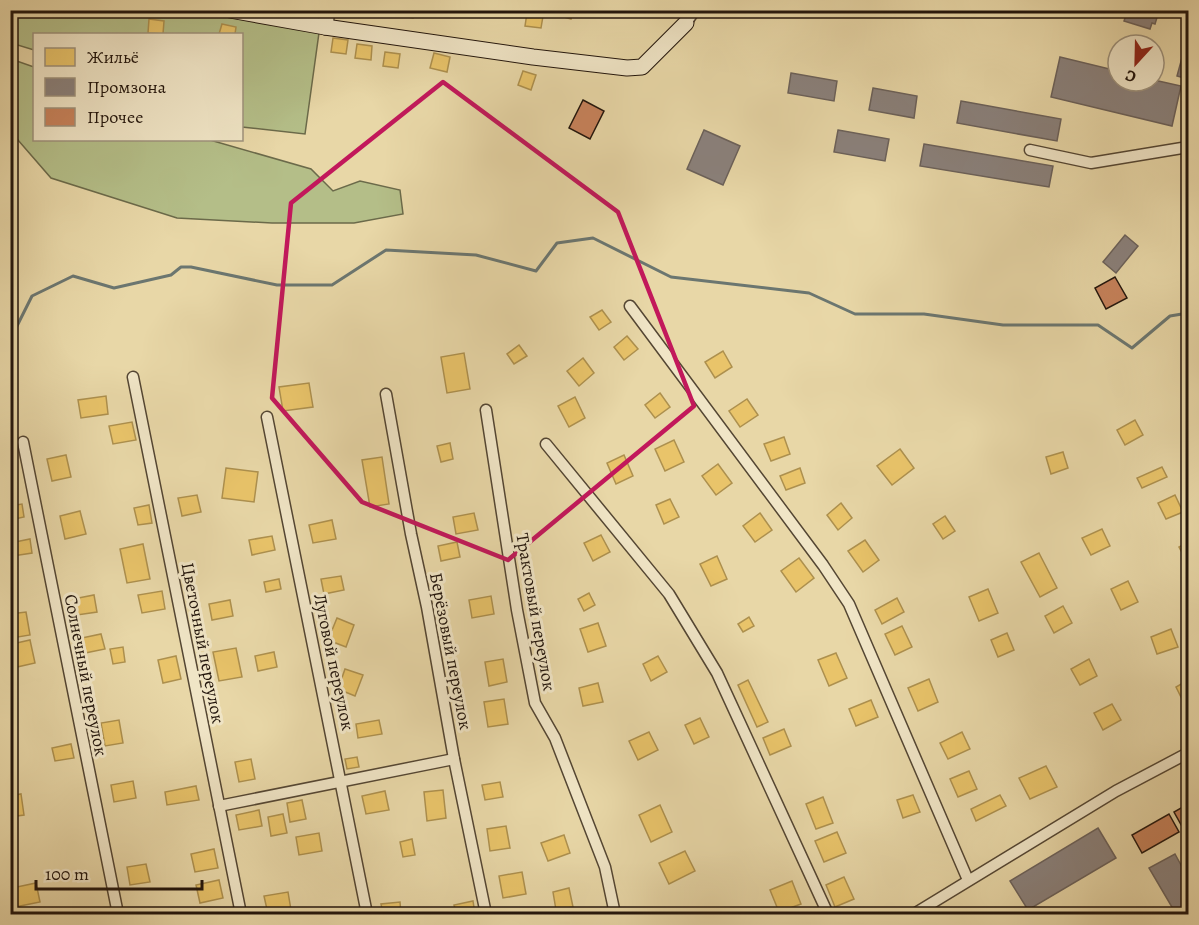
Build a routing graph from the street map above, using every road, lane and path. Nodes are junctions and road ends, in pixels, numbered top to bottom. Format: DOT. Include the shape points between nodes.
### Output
graph roads {
  1 [pos="230,10"];
  2 [pos="327,10"];
  3 [pos="690,17"];
  4 [pos="326,27"];
  5 [pos="1188,147"];
  6 [pos="1030,150"];
  7 [pos="630,306"];
  8 [pos="134,377"];
  9 [pos="386,394"];
  10 [pos="486,410"];
  11 [pos="267,417"];
  12 [pos="23,442"];
  13 [pos="546,444"];
  14 [pos="1188,753"];
  15 [pos="454,759"];
  16 [pos="341,780"];
  17 [pos="219,806"];
  18 [pos="968,880"];
  19 [pos="118,915"];
  20 [pos="241,915"];
  21 [pos="367,915"];
  22 [pos="486,915"];
  23 [pos="615,915"];
  24 [pos="828,915"];
  25 [pos="914,915"];
  1 -- 4 [label="street"];
  2 -- 4 [label="street"];
  3 -- 4 [label="street" via="642,67 627,68"];
  5 -- 6 [label="street" via="1091,163"];
  7 -- 18 [label="street" via="849,604"];
  8 -- 17 [label="street, Цветочный переулок"];
  9 -- 15 [label="street, Берёзовый переулок"];
  10 -- 23 [label="street, Трактовый переулок" via="517,610 536,703 555,738 605,867"];
  11 -- 16 [label="street, Луговой переулок"];
  12 -- 19 [label="street, Солнечный переулок"];
  13 -- 24 [label="street" via="669,594 717,673"];
  14 -- 18 [label="street" via="1116,791"];
  15 -- 16 [label="street"];
  15 -- 22 [label="street, Берёзовый переулок"];
  16 -- 17 [label="street"];
  16 -- 21 [label="street, Луговой переулок"];
  17 -- 20 [label="street, Цветочный переулок"];
  18 -- 25 [label="street"];
}
